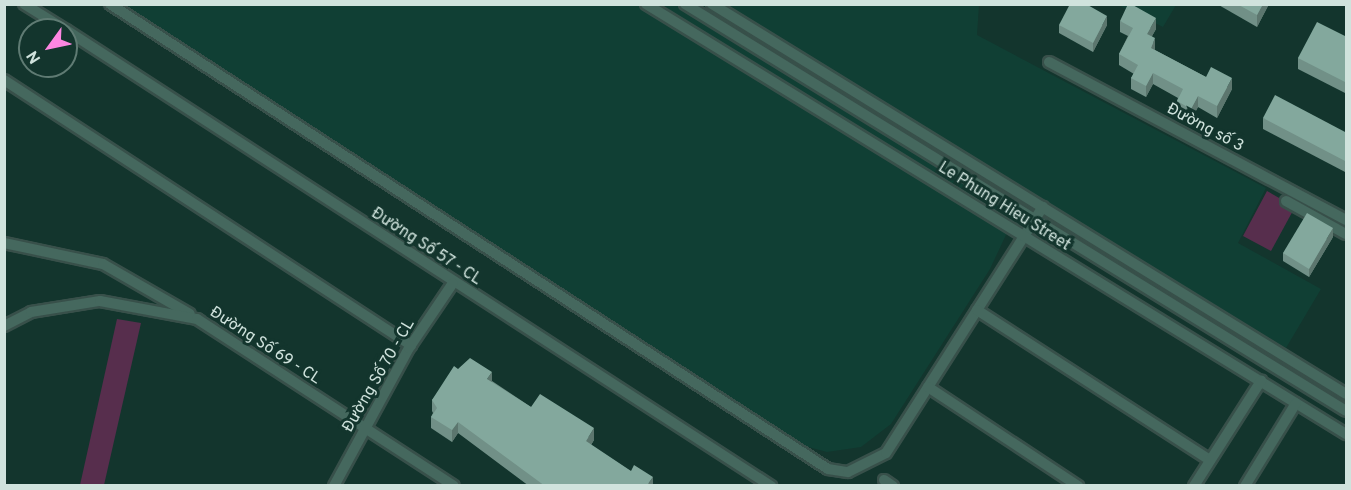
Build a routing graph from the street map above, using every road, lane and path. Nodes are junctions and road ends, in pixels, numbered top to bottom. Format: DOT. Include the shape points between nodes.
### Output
graph roads {
  1 [pos="24,4"];
  2 [pos="110,4"];
  3 [pos="646,4"];
  4 [pos="659,4"];
  5 [pos="685,4"];
  6 [pos="712,4"];
  7 [pos="47,18"];
  8 [pos="78,38"];
  9 [pos="1049,62"];
  10 [pos="4,80"];
  11 [pos="904,122"];
  12 [pos="897,133"];
  13 [pos="886,148"];
  14 [pos="1287,201"];
  15 [pos="1043,207"];
  16 [pos="1035,220"];
  17 [pos="1347,220"];
  18 [pos="1026,234"];
  19 [pos="1347,234"];
  20 [pos="4,243"];
  21 [pos="453,283"];
  22 [pos="977,310"];
  23 [pos="197,319"];
  24 [pos="4,326"];
  25 [pos="411,345"];
  26 [pos="1261,381"];
  27 [pos="928,387"];
  28 [pos="1347,394"];
  29 [pos="1296,403"];
  30 [pos="1347,411"];
  31 [pos="1347,426"];
  32 [pos="365,429"];
  33 [pos="1347,434"];
  34 [pos="1210,460"];
  35 [pos="1249,484"];
  36 [pos="334,486"];
  37 [pos="454,486"];
  38 [pos="771,486"];
  39 [pos="1078,486"];
  40 [pos="1194,486"];
  1 -- 7 [label="street, Đường Số 57 - CL"];
  2 -- 27 [label="street" via="803,457 848,472 870,464 886,453"];
  3 -- 13 [label="street, Le Phung Hieu Street"];
  4 -- 13 [label="street, Le Phung Hieu Street"];
  5 -- 12 [label="street, Le Phung Hieu Street"];
  6 -- 11 [label="street, Le Phung Hieu Street"];
  8 -- 21 [label="street, Đường Số 57 - CL"];
  9 -- 17 [label="street, Đường số 3"];
  10 -- 25 [label="street"];
  11 -- 12 [label="street"];
  11 -- 15 [label="street, Le Phung Hieu Street"];
  12 -- 13 [label="street"];
  12 -- 16 [label="street, Le Phung Hieu Street"];
  13 -- 18 [label="street, Le Phung Hieu Street"];
  14 -- 19 [label="street"];
  15 -- 16 [label="street"];
  15 -- 28 [label="street, Le Phung Hieu Street"];
  16 -- 18 [label="street"];
  16 -- 30 [label="street, Le Phung Hieu Street"];
  18 -- 22 [label="street"];
  18 -- 26 [label="street, Le Phung Hieu Street"];
  18 -- 31 [label="street, Le Phung Hieu Street"];
  20 -- 23 [label="street" via="102,264"];
  21 -- 25 [label="street, Đường Số 70 - CL"];
  21 -- 38 [label="street, Đường Số 57 - CL"];
  22 -- 27 [label="street"];
  22 -- 34 [label="street"];
  23 -- 24 [label="street, Đường Số 69 - CL" via="100,301 31,312"];
  23 -- 32 [label="street, Đường Số 69 - CL"];
  25 -- 32 [label="street, Đường Số 70 - CL"];
  26 -- 29 [label="street, Le Phung Hieu Street"];
  26 -- 34 [label="street"];
  27 -- 39 [label="street"];
  29 -- 33 [label="street, Le Phung Hieu Street"];
  29 -- 35 [label="street"];
  32 -- 36 [label="street, Đường Số 70 - CL"];
  32 -- 37 [label="street, Đường Số 69 - CL"];
  34 -- 40 [label="street"];
}
